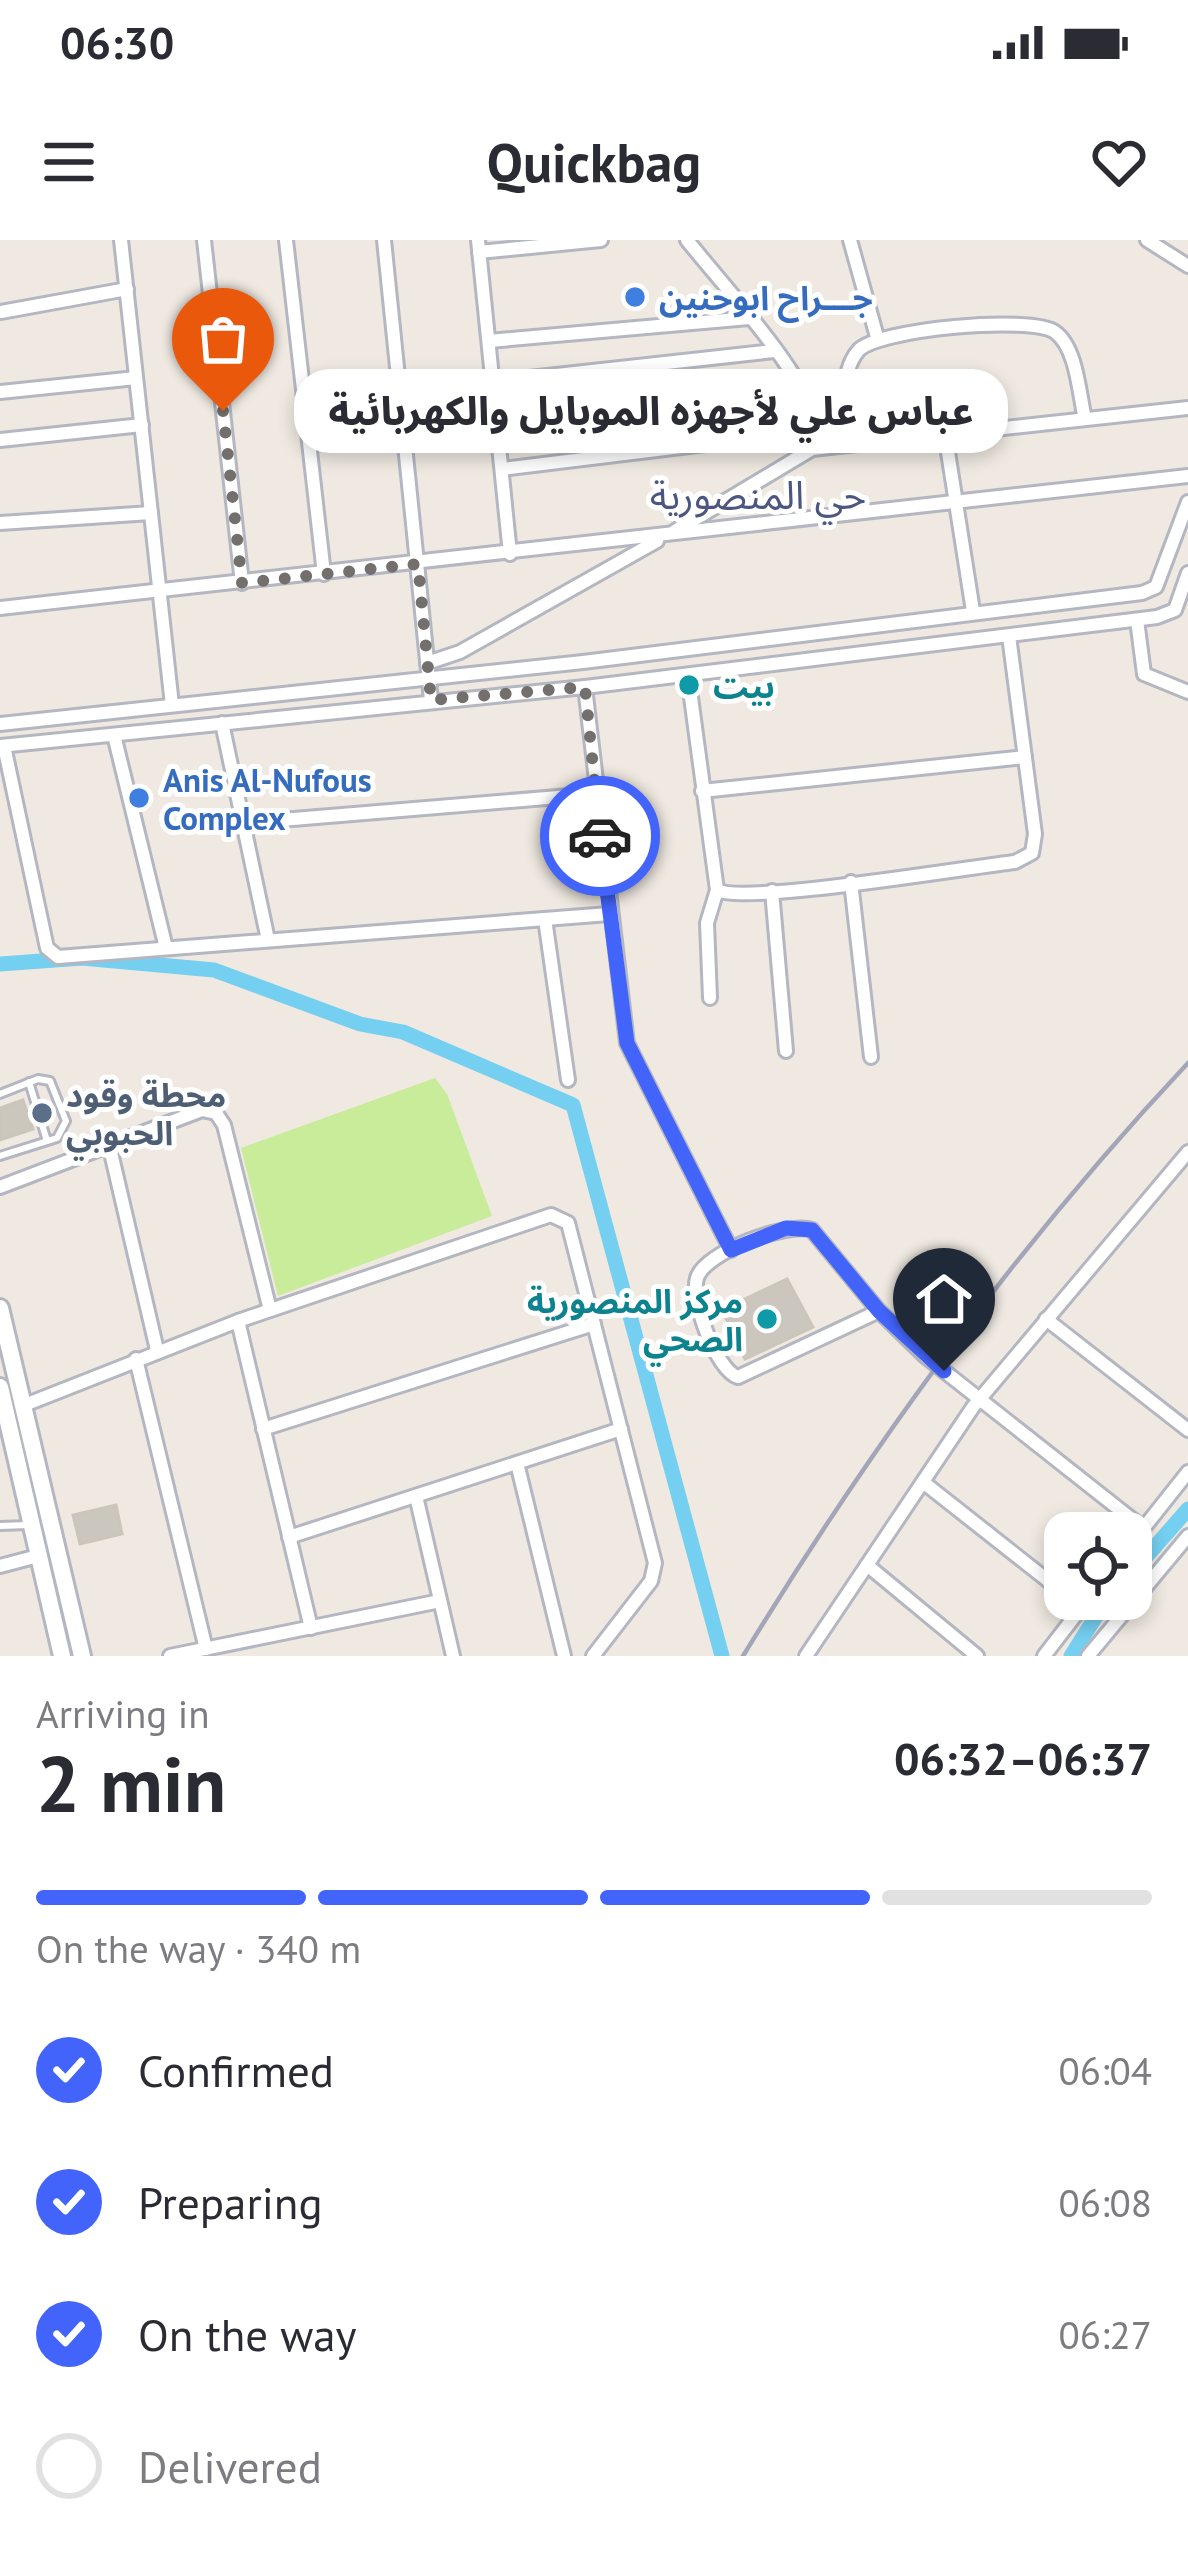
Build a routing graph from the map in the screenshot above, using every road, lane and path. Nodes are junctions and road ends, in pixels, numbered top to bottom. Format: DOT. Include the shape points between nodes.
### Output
graph roads {
  1 [pos="122,240"];
  2 [pos="204,240"];
  3 [pos="286,240"];
  4 [pos="384,240"];
  5 [pos="601,240"];
  6 [pos="687,240"];
  7 [pos="850,240"];
  8 [pos="1155,242"];
  9 [pos="478,246"];
  10 [pos="1188,266"];
  11 [pos="127,289"];
  12 [pos="1,312"];
  13 [pos="749,317"];
  14 [pos="877,337"];
  15 [pos="489,340"];
  16 [pos="773,351"];
  17 [pos="136,377"];
  18 [pos="494,382"];
  19 [pos="0,392"];
  20 [pos="1188,408"];
  21 [pos="1085,418"];
  22 [pos="142,425"];
  23 [pos="945,433"];
  24 [pos="826,439"];
  25 [pos="0,440"];
  26 [pos="802,453"];
  27 [pos="502,469"];
  28 [pos="1188,476"];
  29 [pos="1188,502"];
  30 [pos="956,503"];
  31 [pos="151,514"];
  32 [pos="0,524"];
  33 [pos="667,536"];
  34 [pos="510,554"];
  35 [pos="418,564"];
  36 [pos="1188,573"];
  37 [pos="324,574"];
  38 [pos="242,583"];
  39 [pos="160,592"];
  40 [pos="1185,593"];
  41 [pos="0,608"];
  42 [pos="974,611"];
  43 [pos="1137,620"];
  44 [pos="1009,635"];
  45 [pos="428,669"];
  46 [pos="688,674"];
  47 [pos="585,687"];
  48 [pos="1188,692"];
  49 [pos="431,700"];
  50 [pos="172,705"];
  51 [pos="222,723"];
  52 [pos="0,724"];
  53 [pos="114,735"];
  54 [pos="2,746"];
  55 [pos="1025,757"];
  56 [pos="701,791"];
  57 [pos="595,794"];
  58 [pos="245,824"];
  59 [pos="851,882"];
  60 [pos="717,890"];
  61 [pos="772,890"];
  62 [pos="609,914"];
  63 [pos="545,919"];
  64 [pos="268,940"];
  65 [pos="166,948"];
  66 [pos="710,998"];
  67 [pos="786,1051"];
  68 [pos="871,1057"];
  69 [pos="568,1080"];
  70 [pos="29,1082"];
  71 [pos="0,1094"];
  72 [pos="47,1141"];
  73 [pos="109,1144"];
  74 [pos="1188,1152"];
  75 [pos="0,1156"];
  76 [pos="1182,1171"];
  77 [pos="0,1187"];
  78 [pos="731,1250"];
  79 [pos="0,1308"];
  80 [pos="270,1310"];
  81 [pos="879,1311"];
  82 [pos="1046,1318"];
  83 [pos="238,1321"];
  84 [pos="594,1324"];
  85 [pos="158,1351"];
  86 [pos="136,1359"];
  87 [pos="0,1387"];
  88 [pos="981,1398"];
  89 [pos="22,1406"];
  90 [pos="263,1429"];
  91 [pos="621,1430"];
  92 [pos="1188,1430"];
  93 [pos="518,1463"];
  94 [pos="1188,1472"];
  95 [pos="923,1482"];
  96 [pos="416,1496"];
  97 [pos="1123,1512"];
  98 [pos="1152,1517"];
  99 [pos="32,1525"];
  100 [pos="0,1526"];
  101 [pos="1188,1536"];
  102 [pos="289,1537"];
  103 [pos="38,1556"];
  104 [pos="867,1565"];
  105 [pos="0,1567"];
  106 [pos="1044,1575"];
  107 [pos="440,1601"];
  108 [pos="1065,1620"];
  109 [pos="311,1628"];
  110 [pos="206,1648"];
  111 [pos="62,1656"];
  112 [pos="82,1656"];
  113 [pos="170,1656"];
  114 [pos="453,1656"];
  115 [pos="564,1656"];
  116 [pos="592,1656"];
  117 [pos="806,1656"];
  118 [pos="977,1656"];
  119 [pos="1044,1656"];
  120 [pos="1088,1656"];
  1 -- 11 [label="street"];
  2 -- 38 [label="street"];
  3 -- 37 [label="street"];
  4 -- 35 [label="street"];
  5 -- 9 [label="street"];
  6 -- 13 [label="street"];
  7 -- 14 [label="street"];
  8 -- 10 [label="street"];
  9 -- 15 [label="street"];
  11 -- 12 [label="street"];
  11 -- 17 [label="street"];
  13 -- 15 [label="street"];
  13 -- 16 [label="street"];
  14 -- 21 [label="street" via="1019,323 1054,331 1067,345"];
  14 -- 24 [label="street" via="855,354 842,415"];
  15 -- 18 [label="street"];
  16 -- 18 [label="street"];
  16 -- 24 [label="street"];
  17 -- 19 [label="street"];
  17 -- 22 [label="street"];
  18 -- 27 [label="street"];
  20 -- 21 [label="street"];
  21 -- 23 [label="street"];
  22 -- 25 [label="street"];
  22 -- 31 [label="street"];
  23 -- 24 [label="street"];
  23 -- 30 [label="street"];
  24 -- 26 [label="street"];
  26 -- 27 [label="street" via="779,436"];
  26 -- 33 [label="street"];
  27 -- 34 [label="street"];
  28 -- 30 [label="street"];
  29 -- 42 [label="street" via="1156,587"];
  30 -- 33 [label="street"];
  30 -- 42 [label="street"];
  31 -- 32 [label="street"];
  31 -- 39 [label="street"];
  33 -- 34 [label="street"];
  33 -- 45 [label="street"];
  34 -- 35 [label="street"];
  35 -- 37 [label="street"];
  35 -- 45 [label="street"];
  36 -- 40 [label="street"];
  37 -- 38 [label="street"];
  38 -- 39 [label="street"];
  39 -- 41 [label="street"];
  39 -- 50 [label="street"];
  40 -- 43 [label="street" via="1174,610"];
  42 -- 45 [label="street" via="584,662"];
  43 -- 44 [label="street"];
  43 -- 48 [label="street" via="1144,674"];
  44 -- 46 [label="street"];
  44 -- 55 [label="street"];
  45 -- 49 [label="street"];
  45 -- 50 [label="street"];
  46 -- 47 [label="street"];
  46 -- 56 [label="street"];
  47 -- 49 [label="street"];
  47 -- 57 [label="street"];
  49 -- 51 [label="street"];
  50 -- 52 [label="street"];
  51 -- 53 [label="street"];
  51 -- 58 [label="street"];
  53 -- 54 [label="street"];
  53 -- 65 [label="street"];
  54 -- 65 [label="street" via="51,954"];
  55 -- 56 [label="street"];
  55 -- 59 [label="street" via="1035,844 1024,859"];
  56 -- 60 [label="street"];
  57 -- 58 [label="street"];
  57 -- 62 [label="street"];
  58 -- 64 [label="street"];
  59 -- 61 [label="street"];
  59 -- 68 [label="street"];
  60 -- 61 [label="street"];
  60 -- 66 [label="street" via="707,923"];
  61 -- 67 [label="street"];
  62 -- 63 [label="street"];
  62 -- 78 [label="street" via="638,1073"];
  63 -- 64 [label="street"];
  63 -- 69 [label="street"];
  64 -- 65 [label="street"];
  70 -- 71 [label="lane"];
  70 -- 72 [label="lane"];
  70 -- 72 [label="lane" via="52,1082 65,1116 61,1135"];
  72 -- 75 [label="lane"];
  73 -- 77 [label="street"];
  73 -- 80 [label="street" via="202,1110 221,1118"];
  73 -- 85 [label="street"];
  74 -- 76 [label="street"];
  76 -- 82 [label="street"];
  78 -- 81 [label="street" via="806,1227"];
  78 -- 81 [label="street" via="708,1261 695,1290 722,1367 734,1376"];
  79 -- 89 [label="main road"];
  80 -- 83 [label="street"];
  80 -- 84 [label="street" via="551,1215 568,1223"];
  81 -- 88 [label="street"];
  82 -- 88 [label="street"];
  82 -- 92 [label="street"];
  83 -- 85 [label="street"];
  83 -- 90 [label="street"];
  84 -- 90 [label="street"];
  84 -- 91 [label="street"];
  85 -- 86 [label="street"];
  86 -- 89 [label="street"];
  86 -- 110 [label="street"];
  87 -- 99 [label="main road"];
  88 -- 95 [label="street"];
  88 -- 97 [label="street"];
  89 -- 112 [label="main road"];
  90 -- 102 [label="street"];
  91 -- 93 [label="street"];
  91 -- 116 [label="street" via="655,1569"];
  93 -- 96 [label="street"];
  93 -- 115 [label="street"];
  94 -- 98 [label="street"];
  95 -- 104 [label="street"];
  95 -- 106 [label="street"];
  96 -- 102 [label="street"];
  96 -- 107 [label="street"];
  99 -- 100 [label="lane"];
  99 -- 103 [label="main road"];
  101 -- 120 [label="street"];
  102 -- 109 [label="street"];
  103 -- 105 [label="street"];
  103 -- 111 [label="main road"];
  104 -- 117 [label="street"];
  104 -- 118 [label="street"];
  107 -- 109 [label="street"];
  107 -- 114 [label="street"];
  108 -- 119 [label="street"];
  109 -- 110 [label="street"];
  110 -- 113 [label="street"];
}
